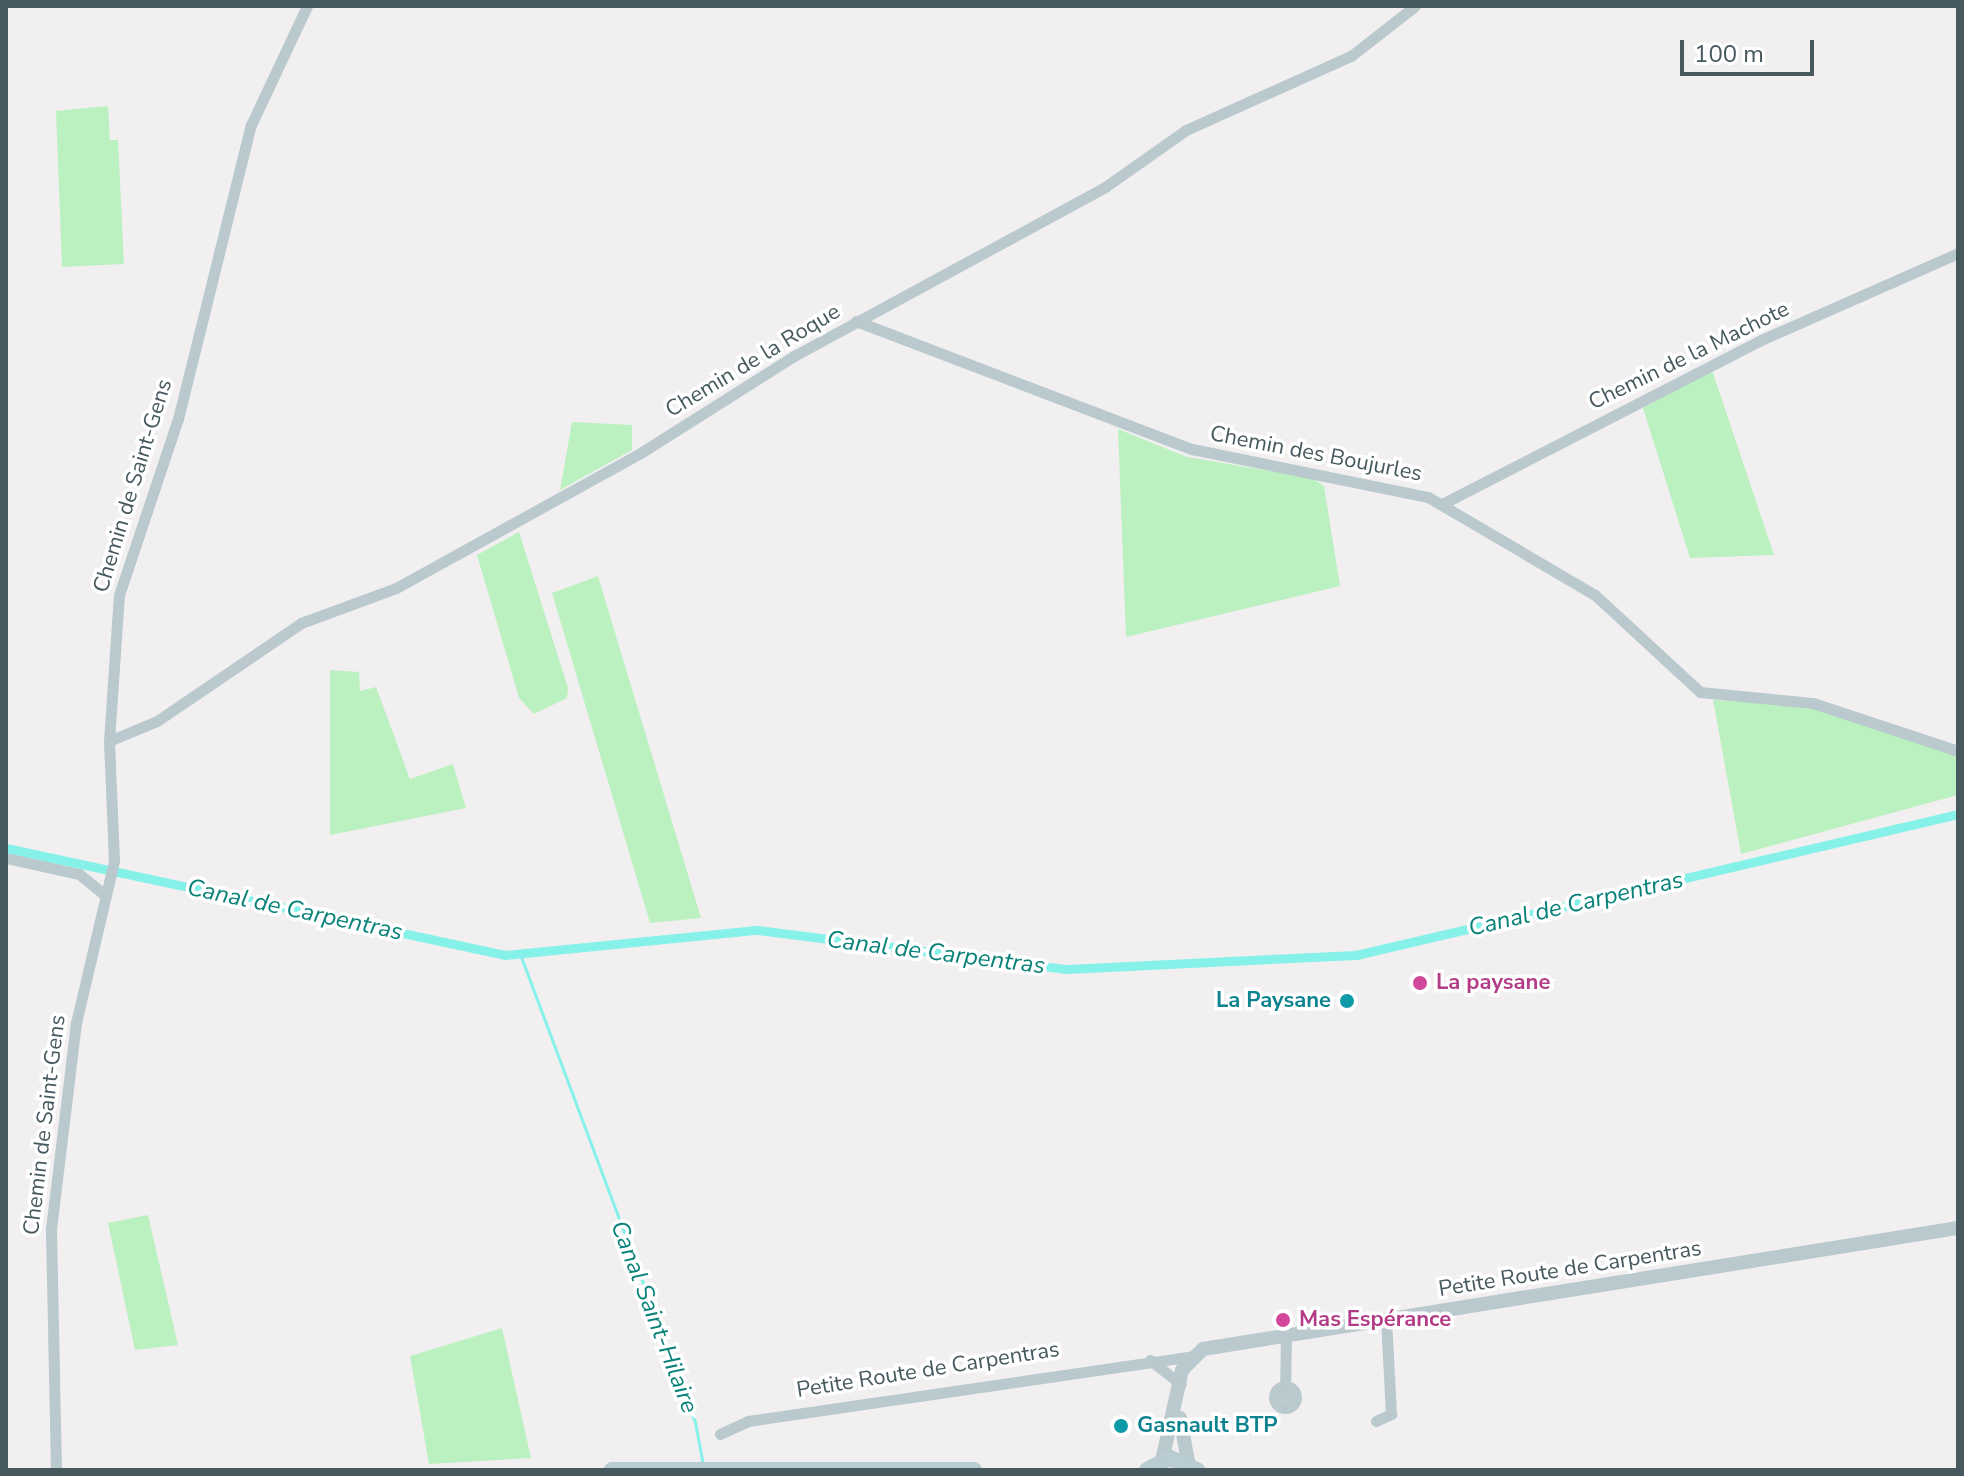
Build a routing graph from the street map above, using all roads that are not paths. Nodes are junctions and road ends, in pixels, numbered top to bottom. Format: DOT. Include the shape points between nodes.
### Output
graph roads {
  1 [pos="307,6"];
  2 [pos="1415,6"];
  3 [pos="1958,253"];
  4 [pos="856,321"];
  5 [pos="1442,504"];
  6 [pos="109,741"];
  7 [pos="1958,751"];
  8 [pos="6,858"];
  9 [pos="104,894"];
  10 [pos="1958,1228"];
  11 [pos="1386,1320"];
  12 [pos="1286,1335"];
  13 [pos="1191,1356"];
  14 [pos="1146,1358"];
  15 [pos="1181,1384"];
  16 [pos="1285,1391"];
  17 [pos="1179,1410"];
  18 [pos="1376,1421"];
  19 [pos="720,1434"];
  20 [pos="1192,1466"];
  21 [pos="1154,1467"];
  22 [pos="868,1468"];
  23 [pos="56,1470"];
  24 [pos="612,1470"];
  25 [pos="974,1470"];
  1 -- 6 [label="street, Chemin de Saint-Gens" via="251,125 178,419 127,561 114,636"];
  2 -- 4 [label="street, Chemin de la Roque" via="1351,56 1186,130 1075,204"];
  3 -- 5 [label="street, Chemin de la Machote" via="1761,340"];
  4 -- 5 [label="street, Chemin des Boujurles" via="1192,449 1386,485"];
  4 -- 6 [label="street, Chemin de la Roque" via="642,452 396,588 301,623 157,721"];
  5 -- 7 [label="street, Chemin des Boujurles" via="1595,595 1700,692 1813,703"];
  6 -- 9 [label="street, Chemin de Saint-Gens" via="112,871"];
  8 -- 9 [label="street" via="79,874"];
  9 -- 23 [label="street, Chemin de Saint-Gens" via="54,1183 49,1394"];
  10 -- 11 [label="street, Petite Route de Carpentras"];
  11 -- 12 [label="street, Petite Route de Carpentras"];
  11 -- 18 [label="street" via="1391,1414"];
  12 -- 13 [label="street, Petite Route de Carpentras"];
  12 -- 16 [label="street"];
  13 -- 14 [label="street, Petite Route de Carpentras"];
  13 -- 15 [label="street"];
  14 -- 15 [label="street"];
  14 -- 19 [label="street, Petite Route de Carpentras" via="748,1421"];
  15 -- 17 [label="street"];
  17 -- 20 [label="street"];
  17 -- 21 [label="street"];
  20 -- 21 [label="main road"];
  22 -- 24 [label="main road"];
  22 -- 25 [label="main road"];
}
